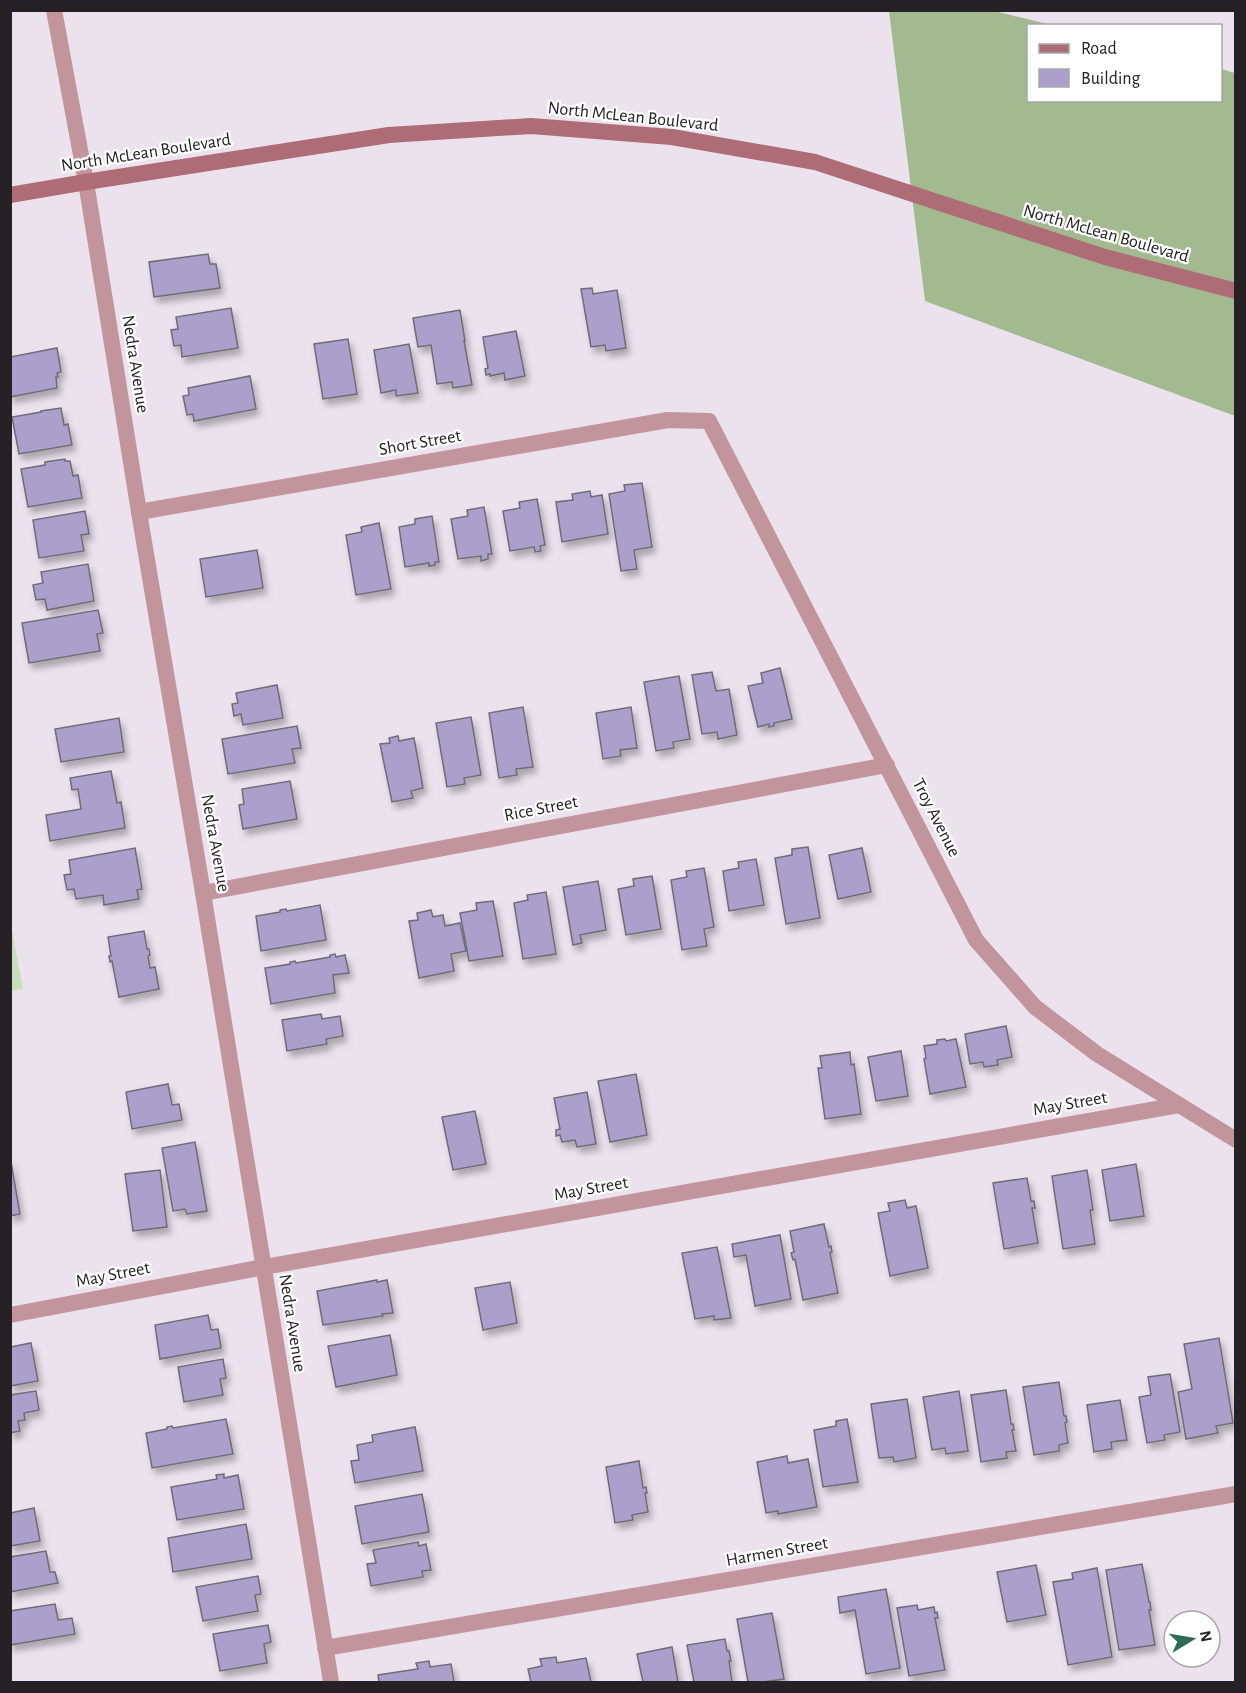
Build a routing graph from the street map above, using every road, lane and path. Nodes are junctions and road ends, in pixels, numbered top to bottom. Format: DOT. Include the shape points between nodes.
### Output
graph roads {
  1 [pos="54,10"];
  2 [pos="86,182"];
  3 [pos="10,195"];
  4 [pos="1236,291"];
  5 [pos="709,421"];
  6 [pos="139,512"];
  7 [pos="887,765"];
  8 [pos="203,892"];
  9 [pos="1179,1105"];
  10 [pos="1236,1140"];
  11 [pos="264,1267"];
  12 [pos="10,1315"];
  13 [pos="1236,1494"];
  14 [pos="325,1648"];
  15 [pos="331,1683"];
  1 -- 2 [label="street, Nedra Avenue"];
  2 -- 3 [label="main road, North McLean Boulevard"];
  2 -- 4 [label="main road, North McLean Boulevard" via="389,135 531,126 672,137 815,162 1105,257"];
  2 -- 6 [label="street, Nedra Avenue"];
  5 -- 6 [label="street, Short Street" via="668,420"];
  5 -- 7 [label="street, Troy Avenue"];
  6 -- 8 [label="street, Nedra Avenue"];
  7 -- 8 [label="street, Rice Street"];
  7 -- 9 [label="street, Troy Avenue" via="976,940 1035,1007 1096,1054"];
  8 -- 11 [label="street, Nedra Avenue"];
  9 -- 10 [label="street, Troy Avenue"];
  9 -- 11 [label="street, May Street"];
  11 -- 12 [label="street, May Street"];
  11 -- 14 [label="street, Nedra Avenue"];
  13 -- 14 [label="street, Harmen Street"];
  14 -- 15 [label="street, Nedra Avenue"];
}
